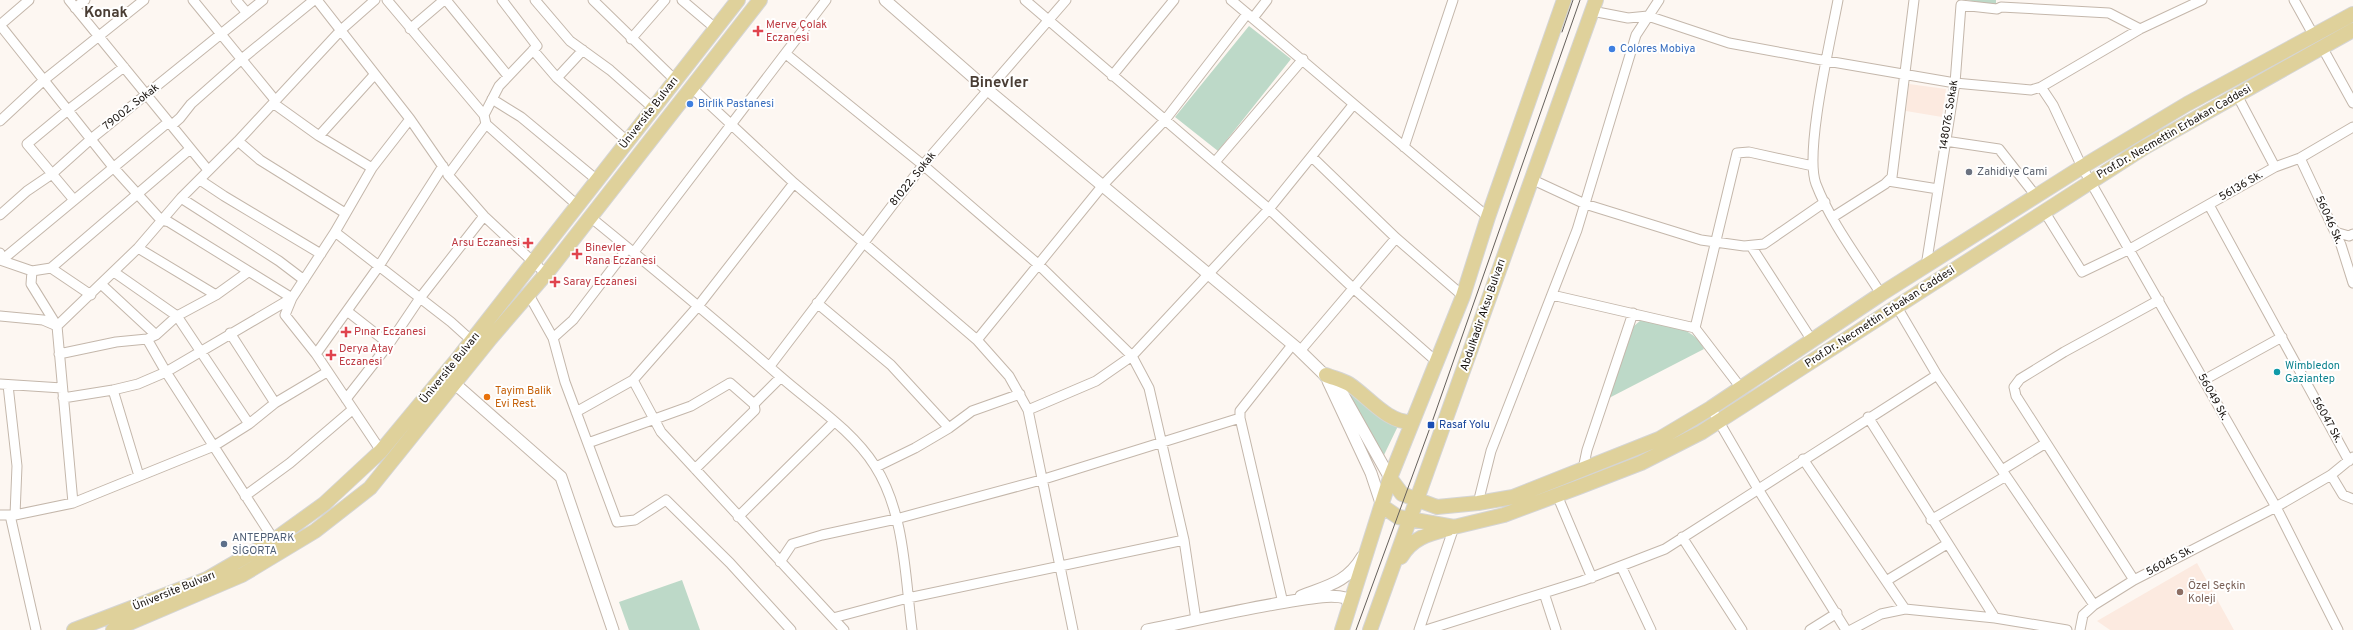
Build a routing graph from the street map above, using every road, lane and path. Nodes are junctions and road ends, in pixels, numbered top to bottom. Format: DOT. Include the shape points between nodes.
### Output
graph roads {
  1 [pos="29,0"];
  2 [pos="69,0"];
  3 [pos="85,0"];
  4 [pos="144,0"];
  5 [pos="193,0"];
  6 [pos="236,0"];
  7 [pos="263,0"];
  8 [pos="316,0"];
  9 [pos="375,0"];
  10 [pos="388,0"];
  11 [pos="445,0"];
  12 [pos="502,0"];
  13 [pos="535,0"];
  14 [pos="594,0"];
  15 [pos="665,0"];
  16 [pos="682,0"];
  17 [pos="738,0"];
  18 [pos="760,0"];
  19 [pos="826,0"];
  20 [pos="885,0"];
  21 [pos="1025,0"];
  22 [pos="1066,0"];
  23 [pos="1174,0"];
  24 [pos="1231,0"];
  25 [pos="1267,0"];
  26 [pos="1453,0"];
  27 [pos="1564,0"];
  28 [pos="1659,0"];
  29 [pos="1838,0"];
  30 [pos="1914,0"];
  31 [pos="2294,0"];
  32 [pos="2198,1"];
  33 [pos="1961,3"];
  34 [pos="2002,3"];
  35 [pos="2049,5"];
  36 [pos="1594,6"];
  37 [pos="76,8"];
  38 [pos="246,13"];
  39 [pos="2353,14"];
  40 [pos="1250,16"];
  41 [pos="1648,16"];
  42 [pos="1049,21"];
  43 [pos="0,25"];
  44 [pos="715,28"];
  45 [pos="410,29"];
  46 [pos="2140,29"];
  47 [pos="341,30"];
  48 [pos="2353,30"];
  49 [pos="219,34"];
  50 [pos="100,36"];
  51 [pos="631,39"];
  52 [pos="2318,41"];
  53 [pos="533,50"];
  54 [pos="583,50"];
  55 [pos="786,54"];
  56 [pos="243,58"];
  57 [pos="1303,59"];
  58 [pos="1827,61"];
  59 [pos="124,67"];
  60 [pos="375,74"];
  61 [pos="1905,75"];
  62 [pos="508,76"];
  63 [pos="1112,76"];
  64 [pos="557,78"];
  65 [pos="44,80"];
  66 [pos="675,80"];
  67 [pos="1954,84"];
  68 [pos="691,87"];
  69 [pos="2040,87"];
  70 [pos="988,91"];
  71 [pos="147,95"];
  72 [pos="2237,95"];
  73 [pos="492,99"];
  74 [pos="274,101"];
  75 [pos="2353,103"];
  76 [pos="1353,105"];
  77 [pos="653,108"];
  78 [pos="68,110"];
  79 [pos="410,119"];
  80 [pos="485,119"];
  81 [pos="1165,120"];
  82 [pos="0,121"];
  83 [pos="172,125"];
  84 [pos="731,127"];
  85 [pos="2353,127"];
  86 [pos="319,136"];
  87 [pos="91,139"];
  88 [pos="238,141"];
  89 [pos="627,141"];
  90 [pos="1945,141"];
  91 [pos="1404,147"];
  92 [pos="190,149"];
  93 [pos="1312,157"];
  94 [pos="2300,158"];
  95 [pos="1215,162"];
  96 [pos="923,165"];
  97 [pos="443,166"];
  98 [pos="1813,166"];
  99 [pos="113,167"];
  100 [pos="2082,167"];
  101 [pos="2274,167"];
  102 [pos="372,168"];
  103 [pos="208,170"];
  104 [pos="52,174"];
  105 [pos="448,175"];
  106 [pos="1531,179"];
  107 [pos="200,180"];
  108 [pos="597,180"];
  109 [pos="1888,181"];
  110 [pos="2091,181"];
  111 [pos="794,183"];
  112 [pos="1103,185"];
  113 [pos="1938,189"];
  114 [pos="138,196"];
  115 [pos="2036,196"];
  116 [pos="181,198"];
  117 [pos="74,200"];
  118 [pos="1825,202"];
  119 [pos="1585,204"];
  120 [pos="577,205"];
  121 [pos="2209,205"];
  122 [pos="1269,209"];
  123 [pos="2044,212"];
  124 [pos="345,213"];
  125 [pos="0,215"];
  126 [pos="484,216"];
  127 [pos="589,216"];
  128 [pos="1488,217"];
  129 [pos="1833,217"];
  130 [pos="161,220"];
  131 [pos="335,232"];
  132 [pos="2335,232"];
  133 [pos="2353,234"];
  134 [pos="1396,238"];
  135 [pos="864,242"];
  136 [pos="1716,242"];
  137 [pos="1751,246"];
  138 [pos="138,248"];
  139 [pos="2130,249"];
  140 [pos="631,250"];
  141 [pos="321,254"];
  142 [pos="1,258"];
  143 [pos="533,262"];
  144 [pos="1039,265"];
  145 [pos="379,266"];
  146 [pos="1926,266"];
  147 [pos="51,268"];
  148 [pos="32,271"];
  149 [pos="114,272"];
  150 [pos="248,272"];
  151 [pos="1209,273"];
  152 [pos="546,274"];
  153 [pos="304,280"];
  154 [pos="2353,283"];
  155 [pos="101,284"];
  156 [pos="1353,288"];
  157 [pos="1881,294"];
  158 [pos="91,295"];
  159 [pos="216,295"];
  160 [pos="528,295"];
  161 [pos="1552,295"];
  162 [pos="1463,296"];
  163 [pos="292,298"];
  164 [pos="420,298"];
  165 [pos="2159,300"];
  166 [pos="817,304"];
  167 [pos="699,305"];
  168 [pos="1897,307"];
  169 [pos="347,311"];
  170 [pos="1633,313"];
  171 [pos="0,316"];
  172 [pos="177,316"];
  173 [pos="57,326"];
  174 [pos="1695,328"];
  175 [pos="230,333"];
  176 [pos="151,337"];
  177 [pos="2282,337"];
  178 [pos="553,338"];
  179 [pos="1812,339"];
  180 [pos="977,340"];
  181 [pos="472,341"];
  182 [pos="389,344"];
  183 [pos="1296,347"];
  184 [pos="201,351"];
  185 [pos="59,354"];
  186 [pos="316,354"];
  187 [pos="1132,356"];
  188 [pos="1438,363"];
  189 [pos="770,366"];
  190 [pos="166,372"];
  191 [pos="327,372"];
  192 [pos="1326,375"];
  193 [pos="1937,375"];
  194 [pos="781,377"];
  195 [pos="633,380"];
  196 [pos="2204,380"];
  197 [pos="454,383"];
  198 [pos="4,384"];
  199 [pos="1740,388"];
  200 [pos="113,390"];
  201 [pos="63,393"];
  202 [pos="1020,394"];
  203 [pos="346,399"];
  204 [pos="275,403"];
  205 [pos="754,404"];
  206 [pos="1711,408"];
  207 [pos="352,410"];
  208 [pos="1028,410"];
  209 [pos="576,412"];
  210 [pos="1868,417"];
  211 [pos="1240,418"];
  212 [pos="1718,420"];
  213 [pos="654,421"];
  214 [pos="834,422"];
  215 [pos="1412,422"];
  216 [pos="249,424"];
  217 [pos="949,428"];
  218 [pos="588,443"];
  219 [pos="2046,443"];
  220 [pos="1162,444"];
  221 [pos="214,446"];
  222 [pos="381,451"];
  223 [pos="1803,459"];
  224 [pos="2351,459"];
  225 [pos="876,467"];
  226 [pos="695,469"];
  227 [pos="1584,469"];
  228 [pos="2004,473"];
  229 [pos="2331,475"];
  230 [pos="139,476"];
  231 [pos="1390,478"];
  232 [pos="1041,480"];
  233 [pos="1758,489"];
  234 [pos="1557,495"];
  235 [pos="245,496"];
  236 [pos="2353,499"];
  237 [pos="1418,501"];
  238 [pos="73,503"];
  239 [pos="1478,503"];
  240 [pos="1382,506"];
  241 [pos="2276,507"];
  242 [pos="0,515"];
  243 [pos="12,515"];
  244 [pos="738,517"];
  245 [pos="896,519"];
  246 [pos="1410,520"];
  247 [pos="1931,520"];
  248 [pos="1454,527"];
  249 [pos="1682,538"];
  250 [pos="274,540"];
  251 [pos="1184,540"];
  252 [pos="1370,542"];
  253 [pos="1947,544"];
  254 [pos="780,562"];
  255 [pos="1060,564"];
  256 [pos="1621,566"];
  257 [pos="1392,571"];
  258 [pos="1592,578"];
  259 [pos="2134,580"];
  260 [pos="1886,581"];
  261 [pos="1544,593"];
  262 [pos="908,598"];
  263 [pos="1283,603"];
  264 [pos="2094,605"];
  265 [pos="1350,607"];
  266 [pos="1905,609"];
  267 [pos="1837,613"];
  268 [pos="833,618"];
  269 [pos="1995,618"];
  270 [pos="1196,620"];
  271 [pos="1170,628"];
  272 [pos="36,630"];
  273 [pos="74,630"];
  274 [pos="113,630"];
  275 [pos="613,630"];
  276 [pos="791,630"];
  277 [pos="844,630"];
  278 [pos="912,630"];
  279 [pos="1073,630"];
  280 [pos="1147,630"];
  281 [pos="1342,630"];
  282 [pos="1370,630"];
  283 [pos="1419,630"];
  284 [pos="1426,630"];
  285 [pos="1556,630"];
  286 [pos="1651,630"];
  287 [pos="1742,630"];
  288 [pos="1810,630"];
  289 [pos="1846,630"];
  290 [pos="1851,630"];
  291 [pos="2067,630"];
  292 [pos="2080,630"];
  293 [pos="2338,630"];
  1 -- 43 [label="street"];
  2 -- 37 [label="street"];
  3 -- 37 [label="street"];
  4 -- 50 [label="street"];
  5 -- 49 [label="street"];
  6 -- 38 [label="street"];
  7 -- 38 [label="street, 79002. Sokak"];
  8 -- 47 [label="street"];
  8 -- 56 [label="street"];
  9 -- 47 [label="street"];
  10 -- 45 [label="street"];
  11 -- 45 [label="street"];
  11 -- 62 [label="street"];
  12 -- 53 [label="street" via="537,46"];
  13 -- 54 [label="street" via="570,41"];
  14 -- 51 [label="street"];
  15 -- 51 [label="street"];
  16 -- 44 [label="street"];
  17 -- 44 [label="main road, Üniversite Bulvarı"];
  18 -- 68 [label="main road, Üniversite Bulvarı"];
  19 -- 55 [label="street"];
  20 -- 70 [label="street"];
  21 -- 42 [label="street"];
  22 -- 42 [label="street, 81022. Sokak"];
  23 -- 63 [label="street"];
  24 -- 40 [label="street"];
  25 -- 40 [label="street"];
  26 -- 91 [label="street"];
  27 -- 128 [label="main road"];
  28 -- 41 [label="street"];
  29 -- 58 [label="street"];
  30 -- 61 [label="street"];
  31 -- 52 [label="street"];
  32 -- 46 [label="street"];
  33 -- 34 [label="street, 148076. Sokak" via="1997,9"];
  33 -- 67 [label="street, 148076. Sokak"];
  34 -- 35 [label="street, 148076. Sokak"];
  35 -- 46 [label="street, 148076. Sokak" via="2109,13"];
  36 -- 41 [label="street" via="1628,18"];
  36 -- 106 [label="main road, Abdulkadir Aksu Bulvarı"];
  37 -- 50 [label="street"];
  38 -- 49 [label="street, 79002. Sokak"];
  39 -- 52 [label="main road, Prof.Dr. Necmettin Erbakan Caddesi"];
  40 -- 57 [label="street"];
  40 -- 81 [label="street"];
  41 -- 58 [label="street" via="1729,43"];
  41 -- 119 [label="street" via="1636,35"];
  42 -- 63 [label="street"];
  42 -- 70 [label="street, 81022. Sokak"];
  43 -- 65 [label="street"];
  44 -- 66 [label="main road, Üniversite Bulvarı"];
  45 -- 80 [label="street"];
  46 -- 69 [label="street"];
  47 -- 60 [label="street"];
  47 -- 74 [label="street"];
  48 -- 52 [label="main road, Prof.Dr. Necmettin Erbakan Caddesi"];
  49 -- 56 [label="street"];
  49 -- 71 [label="street, 79002. Sokak"];
  50 -- 59 [label="street"];
  50 -- 65 [label="street"];
  51 -- 66 [label="street"];
  52 -- 72 [label="main road, Prof.Dr. Necmettin Erbakan Caddesi"];
  52 -- 75 [label="street"];
  52 -- 100 [label="main road, Prof.Dr. Necmettin Erbakan Caddesi" via="2187,104"];
  53 -- 62 [label="street"];
  53 -- 64 [label="street"];
  54 -- 64 [label="street"];
  54 -- 77 [label="street"];
  55 -- 84 [label="street"];
  55 -- 96 [label="street"];
  56 -- 74 [label="street"];
  56 -- 83 [label="street"];
  57 -- 76 [label="street"];
  57 -- 95 [label="street"];
  58 -- 61 [label="street"];
  58 -- 98 [label="street" via="1813,144"];
  59 -- 71 [label="street"];
  59 -- 78 [label="street"];
  60 -- 79 [label="street"];
  60 -- 86 [label="street"];
  61 -- 67 [label="street"];
  61 -- 109 [label="street" via="1892,177"];
  62 -- 73 [label="street"];
  63 -- 81 [label="street"];
  64 -- 89 [label="street"];
  65 -- 78 [label="street"];
  65 -- 82 [label="street"];
  66 -- 77 [label="main road, Üniversite Bulvarı"];
  67 -- 69 [label="street" via="2031,90"];
  67 -- 90 [label="street, 148076. Sokak"];
  68 -- 84 [label="street"];
  68 -- 127 [label="main road, Üniversite Bulvarı"];
  69 -- 100 [label="street, 56049 Sk." via="2053,105"];
  70 -- 96 [label="street, 81022. Sokak"];
  70 -- 112 [label="street"];
  71 -- 83 [label="street"];
  71 -- 87 [label="street, 79002. Sokak"];
  72 -- 101 [label="street"];
  72 -- 110 [label="main road, Prof.Dr. Necmettin Erbakan Caddesi"];
  73 -- 80 [label="street"];
  73 -- 108 [label="street" via="521,117"];
  74 -- 86 [label="street"];
  74 -- 88 [label="street"];
  76 -- 91 [label="street"];
  76 -- 93 [label="street"];
  77 -- 89 [label="main road, Üniversite Bulvarı"];
  78 -- 87 [label="street"];
  78 -- 104 [label="street" via="27,144"];
  79 -- 97 [label="street"];
  79 -- 102 [label="street"];
  80 -- 105 [label="street"];
  80 -- 120 [label="street"];
  81 -- 95 [label="street"];
  81 -- 112 [label="street"];
  83 -- 92 [label="street"];
  83 -- 99 [label="street" via="166,124"];
  84 -- 111 [label="street"];
  84 -- 140 [label="street"];
  85 -- 94 [label="street, 56136 Sk."];
  86 -- 102 [label="street"];
  87 -- 99 [label="street"];
  87 -- 104 [label="street, 79002. Sokak"];
  88 -- 103 [label="street"];
  88 -- 124 [label="street" via="260,160"];
  89 -- 108 [label="main road, Üniversite Bulvarı"];
  90 -- 113 [label="street, 148076. Sokak"];
  90 -- 115 [label="street" via="1999,149"];
  91 -- 128 [label="street"];
  92 -- 103 [label="street"];
  92 -- 114 [label="street"];
  93 -- 122 [label="street"];
  93 -- 134 [label="street"];
  94 -- 101 [label="street, 56136 Sk."];
  94 -- 132 [label="street, 56046 Sk."];
  95 -- 122 [label="street"];
  96 -- 135 [label="street, 81022. Sokak"];
  96 -- 144 [label="street"];
  97 -- 105 [label="street"];
  97 -- 145 [label="street"];
  98 -- 118 [label="street" via="1815,182"];
  98 -- 136 [label="street" via="1749,152 1737,154"];
  99 -- 114 [label="street"];
  99 -- 117 [label="street"];
  100 -- 110 [label="street, 56049 Sk."];
  100 -- 115 [label="main road, Prof.Dr. Necmettin Erbakan Caddesi"];
  101 -- 121 [label="street, 56136 Sk."];
  102 -- 124 [label="street"];
  103 -- 107 [label="street"];
  104 -- 117 [label="street"];
  104 -- 125 [label="street, 79002. Sokak" via="27,191"];
  105 -- 126 [label="street"];
  106 -- 119 [label="street"];
  106 -- 237 [label="main road, Abdulkadir Aksu Bulvarı"];
  107 -- 116 [label="street"];
  107 -- 141 [label="street"];
  108 -- 120 [label="main road, Üniversite Bulvarı"];
  109 -- 113 [label="street"];
  109 -- 129 [label="street"];
  110 -- 123 [label="main road, Prof.Dr. Necmettin Erbakan Caddesi"];
  110 -- 139 [label="street, 56049 Sk."];
  111 -- 135 [label="street"];
  111 -- 167 [label="street"];
  112 -- 144 [label="street"];
  112 -- 151 [label="street"];
  113 -- 146 [label="street, 148076. Sokak"];
  114 -- 130 [label="street"];
  114 -- 147 [label="street"];
  115 -- 146 [label="main road, Prof.Dr. Necmettin Erbakan Caddesi"];
  116 -- 130 [label="street"];
  116 -- 153 [label="street"];
  117 -- 142 [label="street"];
  118 -- 129 [label="street"];
  118 -- 137 [label="street" via="1764,244"];
  119 -- 136 [label="street" via="1701,240"];
  119 -- 161 [label="street"];
  120 -- 143 [label="main road, Üniversite Bulvarı"];
  121 -- 139 [label="street, 56136 Sk."];
  121 -- 177 [label="street, 56047 Sk."];
  122 -- 151 [label="street"];
  122 -- 156 [label="street"];
  123 -- 139 [label="street, 56136 Sk." via="2082,272"];
  123 -- 168 [label="main road, Prof.Dr. Necmettin Erbakan Caddesi"];
  124 -- 131 [label="street"];
  126 -- 143 [label="street"];
  126 -- 164 [label="street"];
  127 -- 140 [label="street"];
  127 -- 152 [label="main road, Üniversite Bulvarı"];
  128 -- 162 [label="main road"];
  129 -- 157 [label="street"];
  130 -- 138 [label="street"];
  130 -- 150 [label="street" via="169,222"];
  131 -- 141 [label="street"];
  131 -- 145 [label="street"];
  132 -- 133 [label="street" via="2350,236"];
  132 -- 154 [label="street, 56046 Sk."];
  134 -- 156 [label="street"];
  134 -- 162 [label="street"];
  135 -- 166 [label="street, 81022. Sokak"];
  135 -- 180 [label="street"];
  136 -- 137 [label="street"];
  136 -- 174 [label="street"];
  137 -- 179 [label="street"];
  138 -- 149 [label="street"];
  138 -- 159 [label="street"];
  139 -- 165 [label="street, 56049 Sk."];
  140 -- 167 [label="street"];
  140 -- 178 [label="street" via="573,320"];
  141 -- 153 [label="street"];
  142 -- 148 [label="street"];
  143 -- 152 [label="street"];
  143 -- 181 [label="main road, Üniversite Bulvarı"];
  144 -- 180 [label="street"];
  144 -- 187 [label="street"];
  145 -- 164 [label="street"];
  145 -- 169 [label="street"];
  146 -- 157 [label="main road, Prof.Dr. Necmettin Erbakan Caddesi"];
  147 -- 148 [label="street"];
  147 -- 158 [label="street"];
  148 -- 173 [label="street" via="31,284"];
  149 -- 155 [label="street"];
  149 -- 172 [label="street"];
  150 -- 159 [label="street"];
  150 -- 163 [label="street"];
  151 -- 183 [label="street"];
  151 -- 187 [label="street"];
  152 -- 160 [label="main road, Üniversite Bulvarı"];
  153 -- 163 [label="street"];
  155 -- 158 [label="street"];
  155 -- 176 [label="street"];
  156 -- 183 [label="street"];
  156 -- 188 [label="street"];
  157 -- 179 [label="main road, Prof.Dr. Necmettin Erbakan Caddesi"];
  158 -- 173 [label="street"];
  159 -- 172 [label="street"];
  160 -- 178 [label="street"];
  160 -- 197 [label="main road, Üniversite Bulvarı"];
  161 -- 170 [label="street"];
  161 -- 239 [label="street" via="1491,452"];
  162 -- 188 [label="main road"];
  163 -- 175 [label="street"];
  163 -- 186 [label="street" via="285,315"];
  164 -- 181 [label="street"];
  164 -- 182 [label="street"];
  165 -- 196 [label="street, 56049 Sk."];
  165 -- 219 [label="street" via="2020,379 2014,387 2016,396"];
  166 -- 189 [label="street, 81022. Sokak"];
  166 -- 217 [label="street" via="891,365"];
  167 -- 189 [label="street"];
  167 -- 195 [label="street"];
  168 -- 193 [label="street"];
  168 -- 212 [label="main road, Prof.Dr. Necmettin Erbakan Caddesi"];
  169 -- 182 [label="street"];
  169 -- 186 [label="street"];
  170 -- 174 [label="street"];
  170 -- 227 [label="street" via="1587,450"];
  171 -- 173 [label="street" via="43,320"];
  172 -- 176 [label="street"];
  172 -- 184 [label="street"];
  173 -- 185 [label="street"];
  174 -- 199 [label="street"];
  175 -- 184 [label="street"];
  175 -- 204 [label="street"];
  176 -- 185 [label="street"];
  176 -- 190 [label="street"];
  177 -- 196 [label="street"];
  177 -- 224 [label="street, 56047 Sk."];
  178 -- 209 [label="street"];
  179 -- 199 [label="main road, Prof.Dr. Necmettin Erbakan Caddesi"];
  180 -- 202 [label="street" via="1009,376"];
  181 -- 222 [label="main road, Üniversite Bulvarı"];
  182 -- 203 [label="street"];
  183 -- 192 [label="street"];
  183 -- 211 [label="street" via="1240,412"];
  184 -- 190 [label="street"];
  184 -- 216 [label="street"];
  185 -- 201 [label="street"];
  186 -- 191 [label="street"];
  187 -- 208 [label="street" via="1096,381"];
  187 -- 220 [label="street" via="1149,388"];
  188 -- 215 [label="main road"];
  189 -- 194 [label="street"];
  190 -- 200 [label="street" via="138,384"];
  190 -- 221 [label="street"];
  191 -- 203 [label="street"];
  191 -- 204 [label="street"];
  192 -- 215 [label="main road" via="1348,384 1389,415 1403,422"];
  192 -- 231 [label="street" via="1341,391"];
  192 -- 240 [label="street" via="1371,473"];
  193 -- 210 [label="street"];
  193 -- 228 [label="street"];
  194 -- 205 [label="street"];
  194 -- 214 [label="street"];
  195 -- 209 [label="street"];
  195 -- 213 [label="street"];
  196 -- 241 [label="street, 56049 Sk."];
  197 -- 274 [label="main road, Üniversite Bulvarı" via="374,484 315,531 242,575"];
  197 -- 275 [label="street" via="562,477"];
  198 -- 201 [label="street"];
  198 -- 243 [label="street" via="17,466"];
  199 -- 206 [label="main road, Prof.Dr. Necmettin Erbakan Caddesi"];
  200 -- 201 [label="street"];
  200 -- 230 [label="street"];
  201 -- 238 [label="street"];
  202 -- 208 [label="street"];
  202 -- 217 [label="street" via="972,411"];
  203 -- 207 [label="street"];
  204 -- 216 [label="street"];
  205 -- 213 [label="street" via="730,383 691,406"];
  205 -- 226 [label="street" via="755,410"];
  206 -- 212 [label="street"];
  206 -- 227 [label="main road, Prof.Dr. Necmettin Erbakan Caddesi" via="1659,439"];
  207 -- 222 [label="street"];
  207 -- 235 [label="street" via="290,463"];
  208 -- 232 [label="street"];
  209 -- 218 [label="street"];
  210 -- 223 [label="street"];
  210 -- 247 [label="street"];
  211 -- 220 [label="street"];
  211 -- 263 [label="street"];
  212 -- 233 [label="street"];
  212 -- 234 [label="main road, Prof.Dr. Necmettin Erbakan Caddesi" via="1702,432 1641,463"];
  213 -- 218 [label="street"];
  213 -- 226 [label="street"];
  214 -- 225 [label="street" via="862,449"];
  214 -- 244 [label="street"];
  215 -- 231 [label="main road"];
  216 -- 221 [label="street"];
  217 -- 225 [label="street"];
  218 -- 276 [label="street" via="618,522 635,520 666,500"];
  219 -- 228 [label="street"];
  219 -- 259 [label="street"];
  220 -- 232 [label="street"];
  220 -- 251 [label="street"];
  221 -- 230 [label="street"];
  221 -- 235 [label="street"];
  222 -- 250 [label="main road, Üniversite Bulvarı" via="324,504"];
  223 -- 233 [label="street"];
  223 -- 260 [label="street"];
  224 -- 229 [label="street"];
  225 -- 245 [label="street"];
  226 -- 244 [label="street"];
  227 -- 239 [label="main road, Prof.Dr. Necmettin Erbakan Caddesi" via="1514,497"];
  228 -- 247 [label="street"];
  228 -- 264 [label="street"];
  229 -- 236 [label="street" via="2343,495"];
  229 -- 241 [label="street"];
  230 -- 238 [label="street"];
  231 -- 237 [label="main road, Prof.Dr. Necmettin Erbakan Caddesi" via="1402,494"];
  231 -- 240 [label="main road"];
  232 -- 245 [label="street"];
  232 -- 255 [label="street"];
  233 -- 249 [label="street"];
  233 -- 267 [label="street"];
  234 -- 248 [label="main road, Prof.Dr. Necmettin Erbakan Caddesi" via="1504,515"];
  234 -- 258 [label="street"];
  235 -- 250 [label="street"];
  237 -- 239 [label="main road, Prof.Dr. Necmettin Erbakan Caddesi" via="1437,507"];
  237 -- 246 [label="main road, Abdulkadir Aksu Bulvarı"];
  238 -- 243 [label="street"];
  240 -- 246 [label="main road, Prof.Dr. Necmettin Erbakan Caddesi"];
  240 -- 252 [label="main road"];
  241 -- 259 [label="street, 56045 Sk."];
  241 -- 293 [label="street, 56049 Sk."];
  242 -- 243 [label="street"];
  243 -- 272 [label="street"];
  244 -- 254 [label="street"];
  245 -- 254 [label="street" via="792,544"];
  245 -- 262 [label="street"];
  246 -- 248 [label="main road, Prof.Dr. Necmettin Erbakan Caddesi"];
  246 -- 257 [label="main road, Abdulkadir Aksu Bulvarı"];
  247 -- 253 [label="street"];
  248 -- 257 [label="main road" via="1422,536 1412,542"];
  248 -- 283 [label="street"];
  249 -- 256 [label="street" via="1665,549"];
  249 -- 287 [label="street"];
  250 -- 273 [label="main road, Üniversite Bulvarı" via="207,579"];
  251 -- 255 [label="street"];
  251 -- 270 [label="street"];
  252 -- 263 [label="street" via="1356,567 1341,581"];
  252 -- 265 [label="main road"];
  253 -- 260 [label="street"];
  253 -- 269 [label="street"];
  254 -- 268 [label="street"];
  255 -- 262 [label="street"];
  255 -- 279 [label="street"];
  256 -- 258 [label="street"];
  256 -- 286 [label="street"];
  257 -- 282 [label="main road, Abdulkadir Aksu Bulvarı"];
  258 -- 261 [label="street"];
  259 -- 264 [label="street, 56045 Sk."];
  260 -- 266 [label="street"];
  261 -- 284 [label="street"];
  261 -- 285 [label="street"];
  262 -- 268 [label="street"];
  262 -- 278 [label="street"];
  263 -- 265 [label="street" via="1339,596 1346,598"];
  263 -- 270 [label="street"];
  264 -- 292 [label="street, 56045 Sk." via="2083,615"];
  265 -- 281 [label="main road"];
  266 -- 269 [label="street"];
  266 -- 290 [label="street" via="1882,614"];
  267 -- 288 [label="street"];
  267 -- 289 [label="street"];
  268 -- 277 [label="street"];
  269 -- 291 [label="street"];
  270 -- 271 [label="street"];
  271 -- 280 [label="street"];
}
